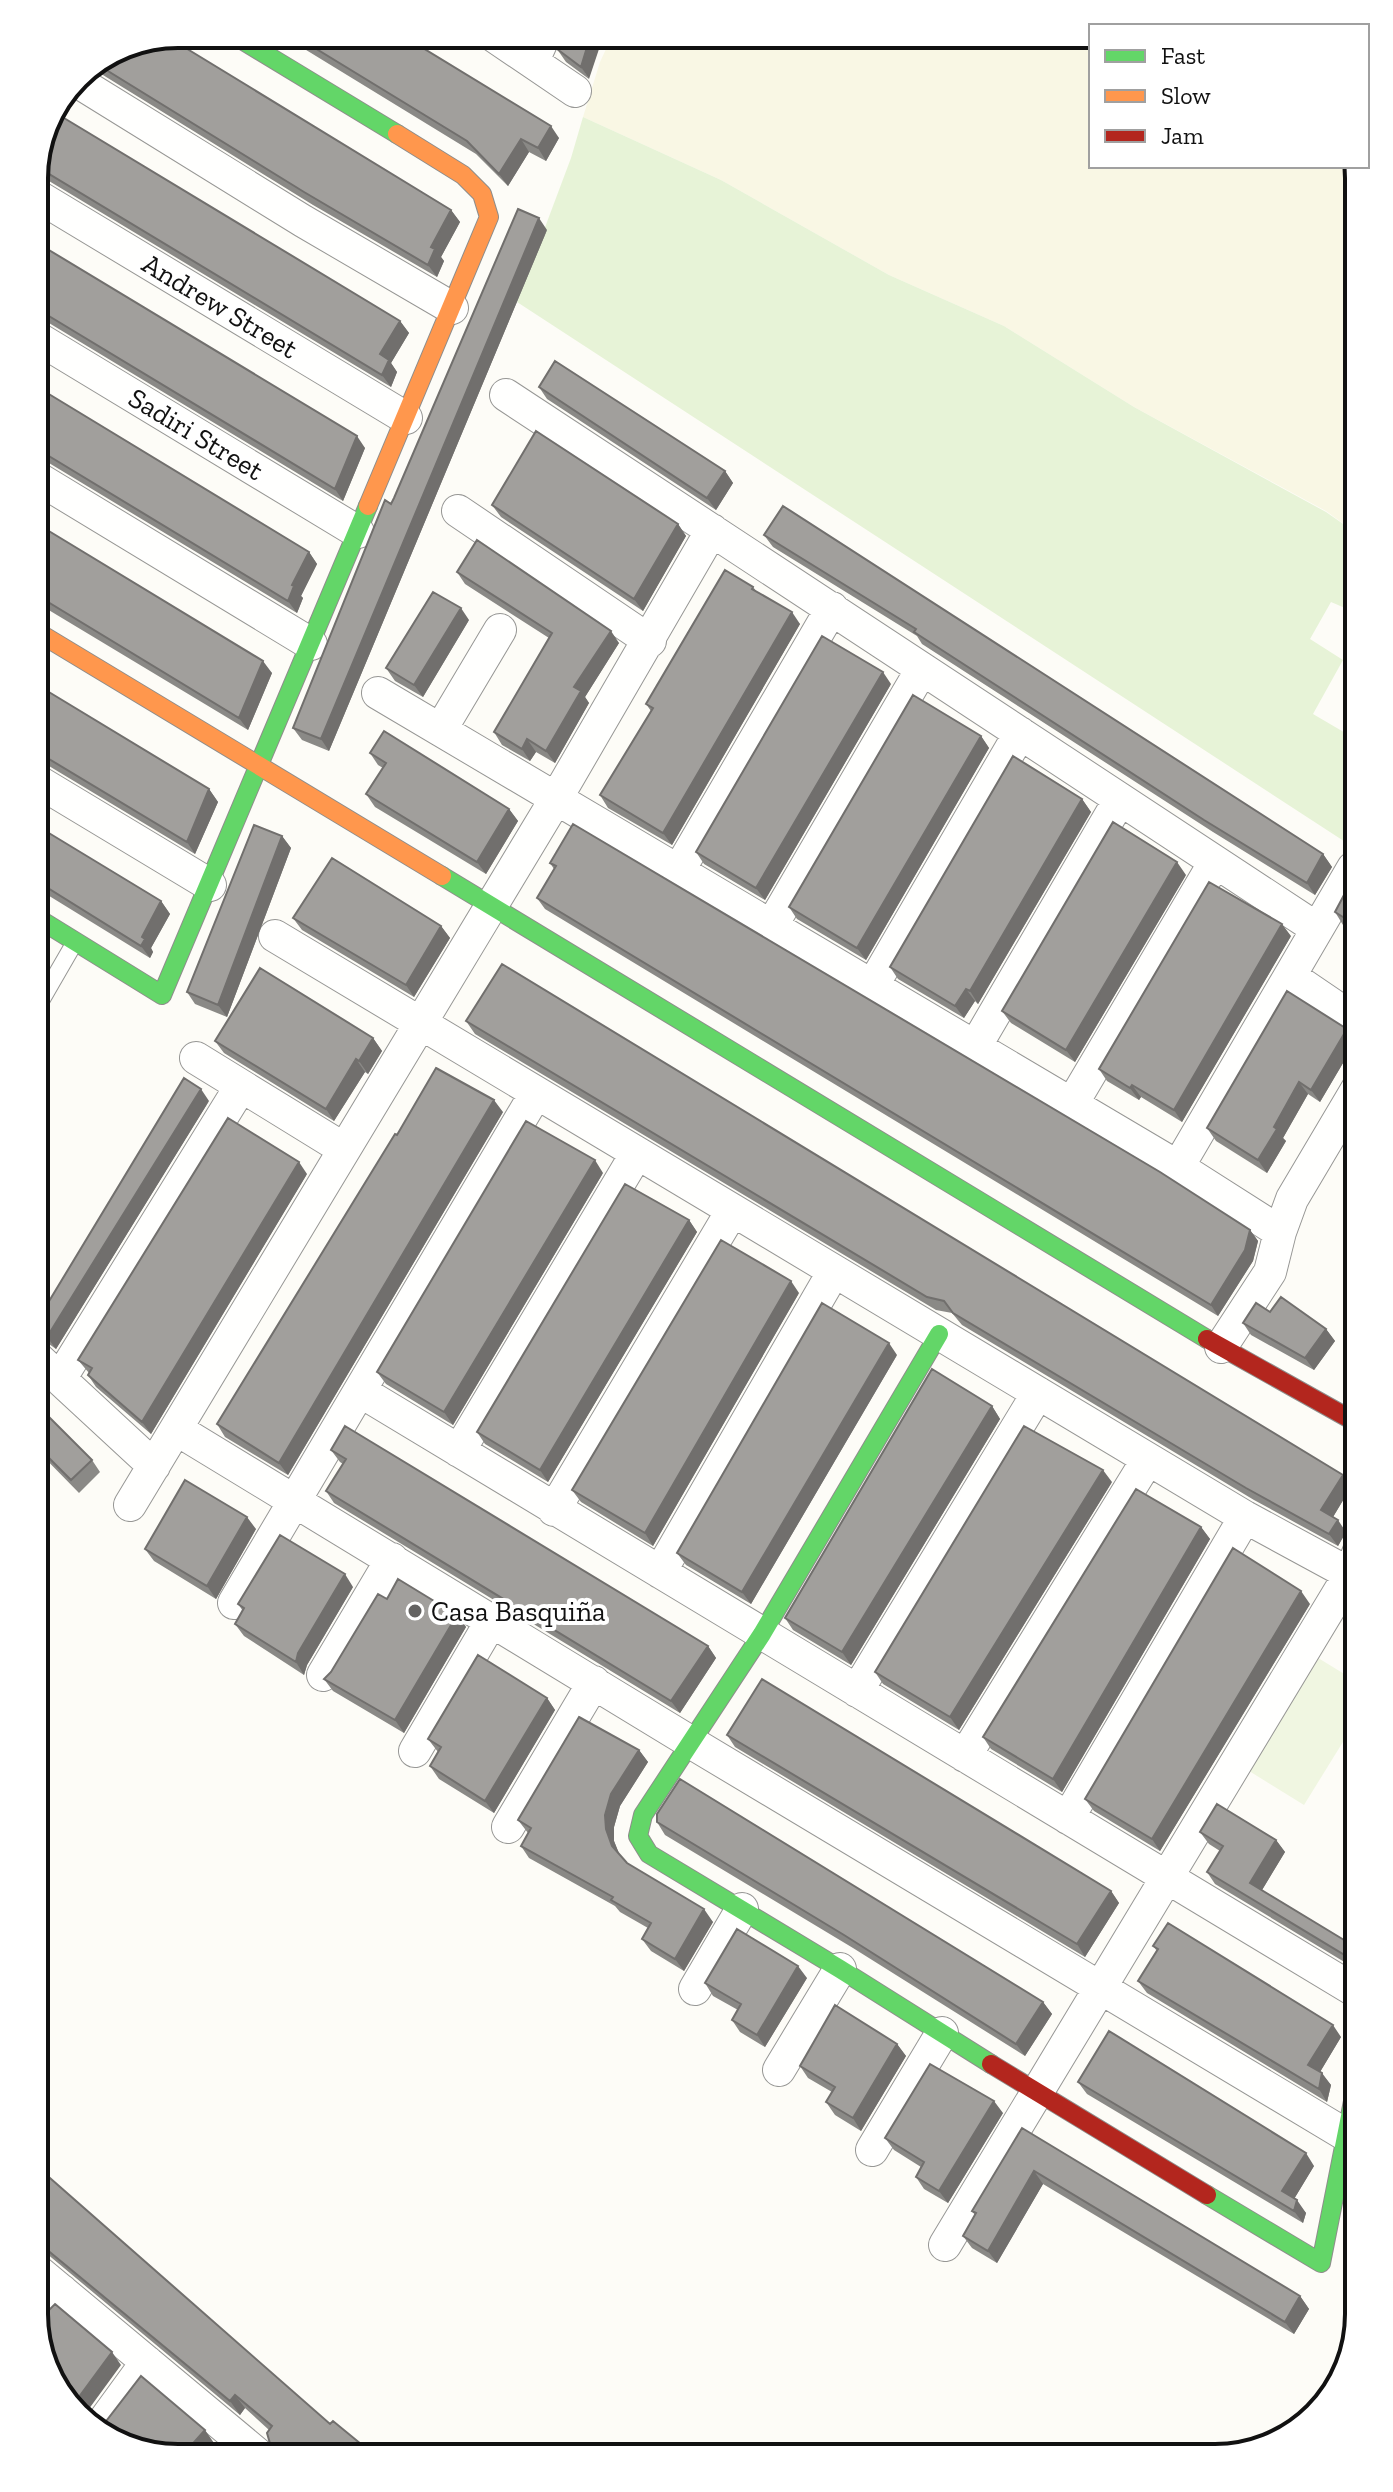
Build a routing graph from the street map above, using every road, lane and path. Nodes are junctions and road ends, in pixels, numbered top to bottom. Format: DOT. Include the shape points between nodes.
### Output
graph roads {
  1 [pos="255,48"];
  2 [pos="540,48"];
  3 [pos="86,87"];
  4 [pos="575,91"];
  5 [pos="48,202"];
  6 [pos="452,308"];
  7 [pos="48,344"];
  8 [pos="506,395"];
  9 [pos="406,418"];
  10 [pos="48,484"];
  11 [pos="458,511"];
  12 [pos="712,530"];
  13 [pos="358,532"];
  14 [pos="832,608"];
  15 [pos="500,630"];
  16 [pos="48,638"];
  17 [pos="650,641"];
  18 [pos="311,644"];
  19 [pos="922,669"];
  20 [pos="378,693"];
  21 [pos="441,729"];
  22 [pos="1020,733"];
  23 [pos="260,766"];
  24 [pos="48,787"];
  25 [pos="557,797"];
  26 [pos="1120,799"];
  27 [pos="1215,862"];
  28 [pos="679,870"];
  29 [pos="1345,881"];
  30 [pos="210,885"];
  31 [pos="491,906"];
  32 [pos="48,925"];
  33 [pos="772,925"];
  34 [pos="1316,928"];
  35 [pos="275,936"];
  36 [pos="75,942"];
  37 [pos="1290,976"];
  38 [pos="873,985"];
  39 [pos="48,989"];
  40 [pos="1345,1013"];
  41 [pos="420,1023"];
  42 [pos="975,1047"];
  43 [pos="196,1058"];
  44 [pos="241,1086"];
  45 [pos="536,1093"];
  46 [pos="1072,1104"];
  47 [pos="1345,1110"];
  48 [pos="344,1149"];
  49 [pos="637,1153"];
  50 [pos="1178,1167"];
  51 [pos="732,1211"];
  52 [pos="1280,1232"];
  53 [pos="834,1271"];
  54 [pos="939,1334"];
  55 [pos="1221,1347"];
  56 [pos="48,1368"];
  57 [pos="60,1379"];
  58 [pos="360,1391"];
  59 [pos="1038,1393"];
  60 [pos="1345,1416"];
  61 [pos="176,1429"];
  62 [pos="459,1451"];
  63 [pos="1148,1459"];
  64 [pos="154,1466"];
  65 [pos="295,1501"];
  66 [pos="130,1505"];
  67 [pos="554,1510"];
  68 [pos="1245,1517"];
  69 [pos="1345,1558"];
  70 [pos="392,1559"];
  71 [pos="660,1572"];
  72 [pos="1345,1577"];
  73 [pos="234,1603"];
  74 [pos="492,1620"];
  75 [pos="762,1634"];
  76 [pos="323,1675"];
  77 [pos="594,1682"];
  78 [pos="857,1691"];
  79 [pos="692,1743"];
  80 [pos="415,1751"];
  81 [pos="965,1756"];
  82 [pos="1068,1818"];
  83 [pos="508,1827"];
  84 [pos="1168,1877"];
  85 [pos="742,1909"];
  86 [pos="840,1969"];
  87 [pos="1345,1984"];
  88 [pos="1100,1988"];
  89 [pos="695,1989"];
  90 [pos="942,2033"];
  91 [pos="779,2070"];
  92 [pos="1038,2094"];
  93 [pos="1345,2134"];
  94 [pos="1345,2140"];
  95 [pos="872,2150"];
  96 [pos="945,2245"];
  97 [pos="48,2280"];
  98 [pos="62,2291"];
  99 [pos="48,2308"];
  100 [pos="147,2362"];
  101 [pos="104,2421"];
  102 [pos="236,2444"];
  1 -- 6 [label="street" via="463,175 482,194 489,217"];
  2 -- 4 [label="street"];
  3 -- 6 [label="street"];
  5 -- 9 [label="street, Andrew Street"];
  6 -- 9 [label="street"];
  7 -- 13 [label="street, Sadiri Street"];
  8 -- 12 [label="street"];
  9 -- 13 [label="street"];
  10 -- 18 [label="street"];
  11 -- 17 [label="street"];
  12 -- 14 [label="street"];
  12 -- 17 [label="street"];
  13 -- 18 [label="street"];
  14 -- 19 [label="street"];
  14 -- 28 [label="street"];
  15 -- 21 [label="street"];
  16 -- 23 [label="street"];
  17 -- 25 [label="street"];
  18 -- 23 [label="street"];
  19 -- 22 [label="street"];
  19 -- 33 [label="street"];
  20 -- 21 [label="street"];
  21 -- 25 [label="street"];
  22 -- 26 [label="street"];
  22 -- 38 [label="street"];
  23 -- 30 [label="street"];
  23 -- 31 [label="street"];
  24 -- 30 [label="street"];
  25 -- 28 [label="street"];
  25 -- 31 [label="street"];
  26 -- 27 [label="street"];
  26 -- 42 [label="street"];
  27 -- 34 [label="street"];
  27 -- 46 [label="street"];
  28 -- 33 [label="street"];
  29 -- 34 [label="street"];
  30 -- 36 [label="street" via="162,995"];
  31 -- 41 [label="street"];
  31 -- 55 [label="street"];
  32 -- 36 [label="street"];
  33 -- 38 [label="street"];
  34 -- 37 [label="street"];
  35 -- 41 [label="street"];
  36 -- 39 [label="lane"];
  37 -- 40 [label="street"];
  37 -- 50 [label="street"];
  38 -- 42 [label="street"];
  41 -- 45 [label="street"];
  41 -- 48 [label="street"];
  42 -- 46 [label="street"];
  43 -- 44 [label="street"];
  44 -- 48 [label="street"];
  44 -- 57 [label="street"];
  45 -- 49 [label="street"];
  45 -- 58 [label="street"];
  46 -- 50 [label="street"];
  47 -- 52 [label="street" via="1292,1199"];
  48 -- 61 [label="street"];
  49 -- 51 [label="street"];
  49 -- 62 [label="street"];
  50 -- 52 [label="street"];
  51 -- 53 [label="street"];
  51 -- 67 [label="street"];
  52 -- 55 [label="street" via="1270,1272"];
  53 -- 54 [label="street"];
  53 -- 71 [label="street"];
  54 -- 59 [label="street"];
  54 -- 75 [label="street"];
  55 -- 60 [label="street"];
  56 -- 57 [label="street"];
  57 -- 64 [label="street"];
  58 -- 62 [label="street"];
  58 -- 65 [label="street"];
  59 -- 63 [label="street"];
  59 -- 78 [label="street"];
  61 -- 64 [label="street"];
  61 -- 65 [label="street"];
  62 -- 67 [label="street"];
  63 -- 68 [label="street"];
  63 -- 81 [label="street"];
  64 -- 66 [label="street"];
  65 -- 70 [label="street"];
  65 -- 73 [label="street"];
  67 -- 71 [label="street"];
  68 -- 69 [label="street"];
  68 -- 82 [label="street"];
  70 -- 74 [label="street"];
  70 -- 76 [label="street"];
  71 -- 75 [label="street"];
  72 -- 84 [label="street"];
  74 -- 77 [label="street"];
  74 -- 80 [label="street"];
  75 -- 78 [label="street"];
  75 -- 79 [label="street"];
  77 -- 79 [label="street"];
  77 -- 83 [label="street"];
  78 -- 81 [label="street"];
  79 -- 85 [label="street" via="643,1815 639,1843"];
  79 -- 88 [label="street"];
  81 -- 82 [label="street"];
  82 -- 84 [label="street"];
  84 -- 87 [label="street"];
  84 -- 88 [label="street"];
  85 -- 86 [label="street"];
  85 -- 89 [label="street"];
  86 -- 90 [label="street"];
  86 -- 91 [label="street"];
  88 -- 92 [label="street"];
  88 -- 93 [label="street"];
  90 -- 92 [label="street"];
  90 -- 95 [label="street"];
  92 -- 94 [label="street" via="1321,2263"];
  92 -- 96 [label="street"];
  97 -- 98 [label="street"];
  98 -- 99 [label="street"];
  98 -- 100 [label="street"];
  100 -- 101 [label="street"];
  100 -- 102 [label="street"];
}
